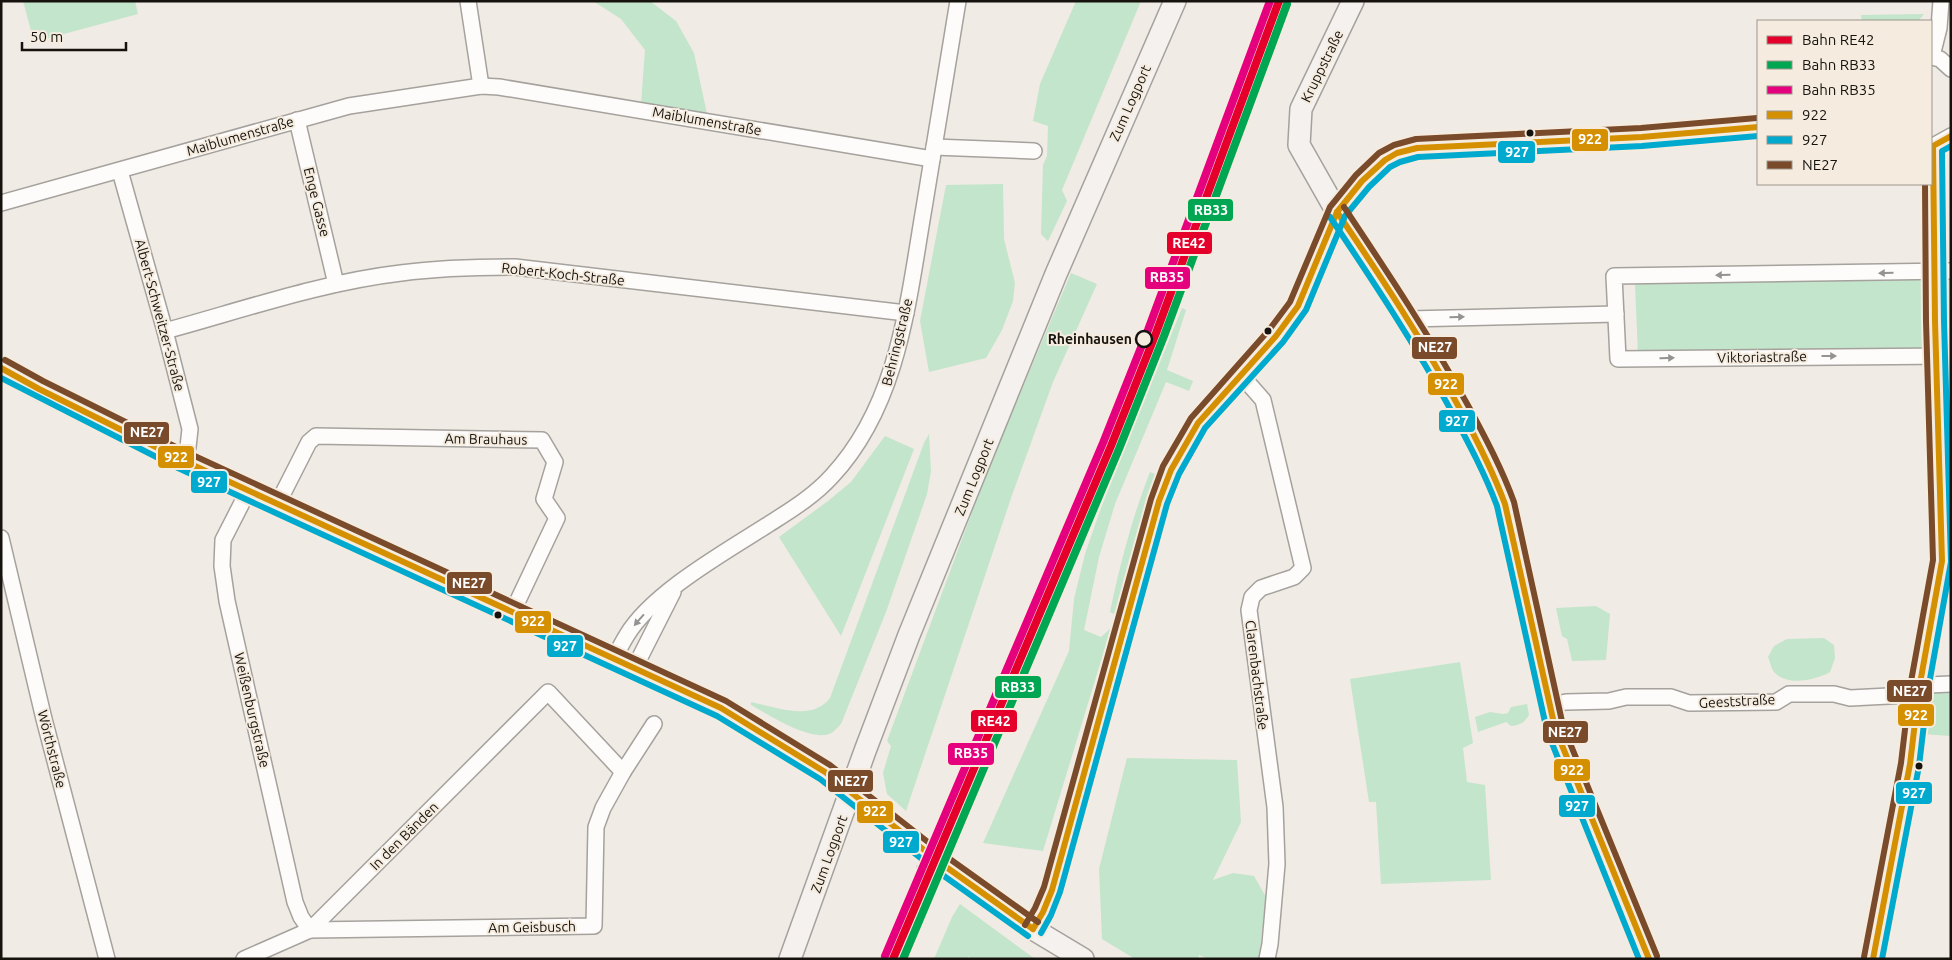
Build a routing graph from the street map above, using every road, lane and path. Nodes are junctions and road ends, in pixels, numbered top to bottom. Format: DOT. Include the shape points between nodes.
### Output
graph roads {
  1 [pos="468,1"];
  2 [pos="958,1"];
  3 [pos="1175,1"];
  4 [pos="1353,1"];
  5 [pos="1941,1"];
  6 [pos="1932,52"];
  7 [pos="1932,56"];
  8 [pos="1951,69"];
  9 [pos="481,86"];
  10 [pos="297,120"];
  11 [pos="1757,127"];
  12 [pos="1951,136"];
  13 [pos="1932,145"];
  14 [pos="1034,151"];
  15 [pos="933,153"];
  16 [pos="120,171"];
  17 [pos="1,203"];
  18 [pos="1338,212"];
  19 [pos="1935,272"];
  20 [pos="1951,272"];
  21 [pos="336,284"];
  22 [pos="906,313"];
  23 [pos="1616,314"];
  24 [pos="1408,319"];
  25 [pos="165,331"];
  26 [pos="1943,356"];
  27 [pos="1,368"];
  28 [pos="1241,374"];
  29 [pos="182,460"];
  30 [pos="248,491"];
  31 [pos="277,504"];
  32 [pos="1,538"];
  33 [pos="674,588"];
  34 [pos="512,613"];
  35 [pos="614,659"];
  36 [pos="634,669"];
  37 [pos="1951,684"];
  38 [pos="1920,689"];
  39 [pos="1550,705"];
  40 [pos="654,724"];
  41 [pos="623,772"];
  42 [pos="852,791"];
  43 [pos="310,930"];
  44 [pos="1033,930"];
  45 [pos="107,959"];
  46 [pos="244,959"];
  47 [pos="790,959"];
  48 [pos="1083,959"];
  49 [pos="1267,959"];
  50 [pos="1649,959"];
  51 [pos="1873,959"];
  1 -- 9 [label="street"];
  2 -- 15 [label="street, Behringstraße"];
  3 -- 42 [label="street, Zum Logport" via="1056,274 910,635"];
  4 -- 18 [label="street, Kruppstraße" via="1301,109 1299,145"];
  5 -- 6 [label="street"];
  7 -- 8 [label="street"];
  9 -- 10 [label="street, Maiblumenstraße" via="349,106"];
  9 -- 15 [label="street, Maiblumenstraße"];
  10 -- 16 [label="street, Maiblumenstraße"];
  10 -- 21 [label="street, Enge Gasse"];
  11 -- 18 [label="street" via="1402,151 1378,167 1346,199"];
  12 -- 13 [label="street"];
  13 -- 19 [label="street"];
  14 -- 15 [label="street, Maiblumenstraße"];
  15 -- 22 [label="street, Behringstraße"];
  16 -- 17 [label="street, Maiblumenstraße"];
  16 -- 25 [label="street, Albert-Schweitzer-Straße"];
  18 -- 24 [label="street"];
  18 -- 28 [label="street" via="1298,306"];
  19 -- 20 [label="street, Viktoriastraße"];
  19 -- 23 [label="street, Viktoriastraße, one-way" via="1614,276"];
  19 -- 26 [label="street"];
  21 -- 22 [label="street, Robert-Koch-Straße" via="400,273 515,267"];
  21 -- 25 [label="street, Robert-Koch-Straße"];
  22 -- 33 [label="street, Behringstraße" via="887,384 870,425 832,476 790,511"];
  24 -- 23 [label="street, one-way"];
  23 -- 26 [label="street, Viktoriastraße, one-way" via="1618,359"];
  24 -- 39 [label="street" via="1495,473 1506,504"];
  25 -- 29 [label="street, Albert-Schweitzer-Straße" via="190,429 188,447"];
  26 -- 38 [label="street" via="1942,560"];
  27 -- 29 [label="street"];
  28 -- 44 [label="street" via="1198,423 1171,470 1159,501 1052,890"];
  28 -- 49 [label="street, Clarenbachstraße" via="1263,400 1303,568 1294,577 1262,588 1252,597 1249,610 1275,807 1277,864"];
  29 -- 30 [label="street"];
  30 -- 31 [label="street"];
  30 -- 43 [label="street, Weißenburgstraße" via="224,540 222,566 227,601 295,902"];
  31 -- 34 [label="street"];
  31 -- 34 [label="street, Am Brauhaus" via="309,442 316,436 542,440 555,462 544,499 557,518"];
  32 -- 45 [label="street, Wörthstraße"];
  33 -- 35 [label="street, Behringstraße, one-way" via="627,634"];
  33 -- 36 [label="street, Behringstraße"];
  34 -- 35 [label="street"];
  35 -- 36 [label="street"];
  36 -- 42 [label="street" via="720,708"];
  37 -- 38 [label="street, Geeststraße" via="1928,685"];
  38 -- 39 [label="street, Geeststraße" via="1908,695 1850,698 1834,694 1789,694 1776,702 1690,703 1671,696"];
  38 -- 51 [label="street" via="1910,764"];
  39 -- 50 [label="street" via="1569,766"];
  40 -- 41 [label="street, Am Geisbusch"];
  41 -- 43 [label="street, Am Geisbusch" via="596,827 594,926"];
  41 -- 43 [label="street, In den Bänden" via="548,692"];
  42 -- 44 [label="street" via="942,864"];
  42 -- 47 [label="street, Zum Logport"];
  43 -- 46 [label="street, In den Bänden"];
  44 -- 48 [label="street"];
}
